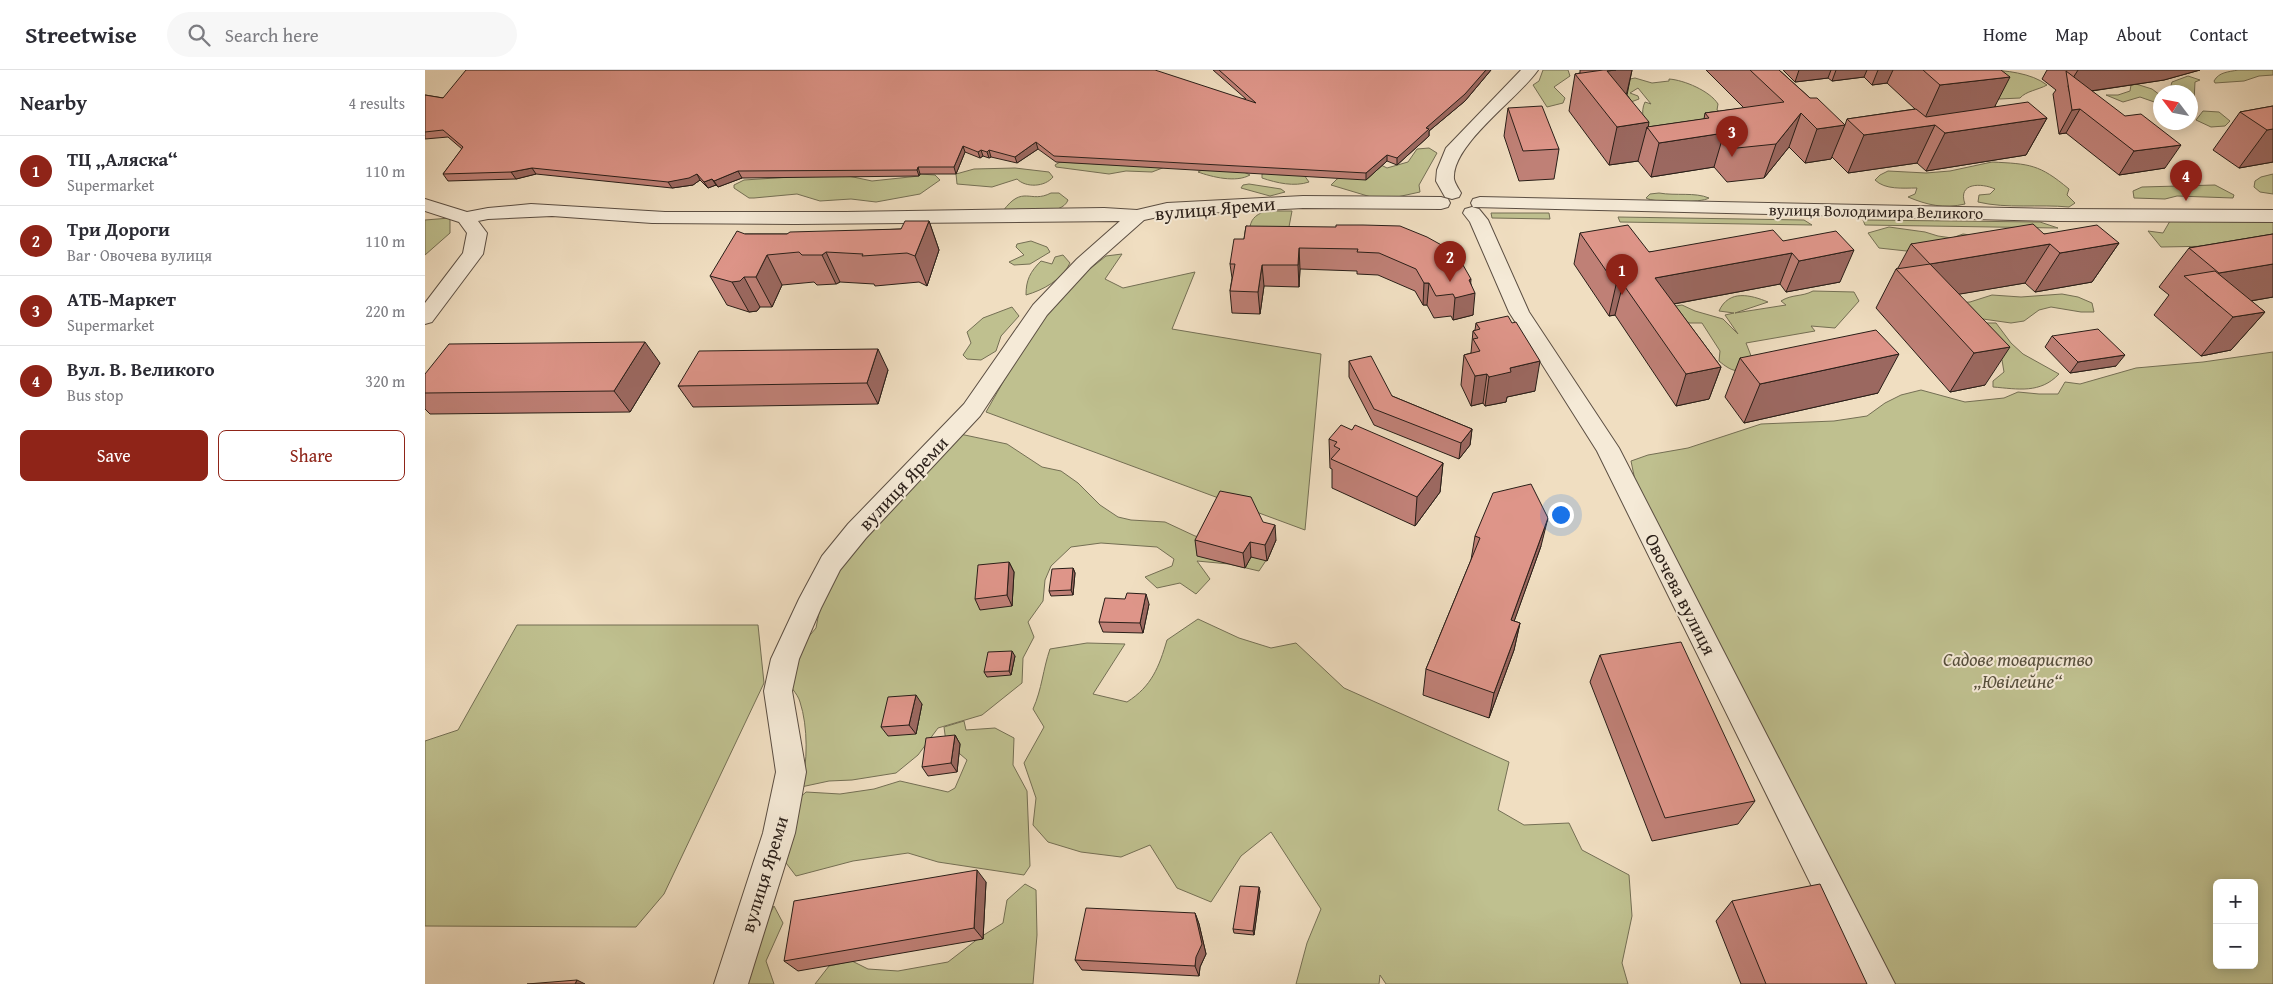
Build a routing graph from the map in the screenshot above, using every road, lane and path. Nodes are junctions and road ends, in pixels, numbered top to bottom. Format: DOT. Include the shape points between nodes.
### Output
graph roads {
  1 [pos="1530,70"];
  2 [pos="1446,198"];
  3 [pos="425,205"];
  4 [pos="1476,208"];
  5 [pos="1137,216"];
  6 [pos="2273,216"];
  7 [pos="466,218"];
  8 [pos="425,317"];
  9 [pos="731,984"];
  10 [pos="1878,984"];
  1 -- 2 [label="street" via="1455,148 1446,170"];
  2 -- 4 [label="street, вулиця Володимира Великого" via="1447,212 1454,214"];
  2 -- 5 [label="street, вулиця Яреми" via="1167,209"];
  3 -- 7 [label="street"];
  4 -- 6 [label="street, вулиця Володимира Великого"];
  4 -- 10 [label="street, Овочева вулиця" via="1519,312 1607,448"];
  5 -- 7 [label="street" via="714,218 640,216 552,208 492,212"];
  5 -- 9 [label="street, вулиця Яреми" via="1084,263 1040,310 972,410 857,531 826,572 785,659 778,691 791,772 779,833"];
  7 -- 8 [label="street" via="477,233 473,254"];
}
